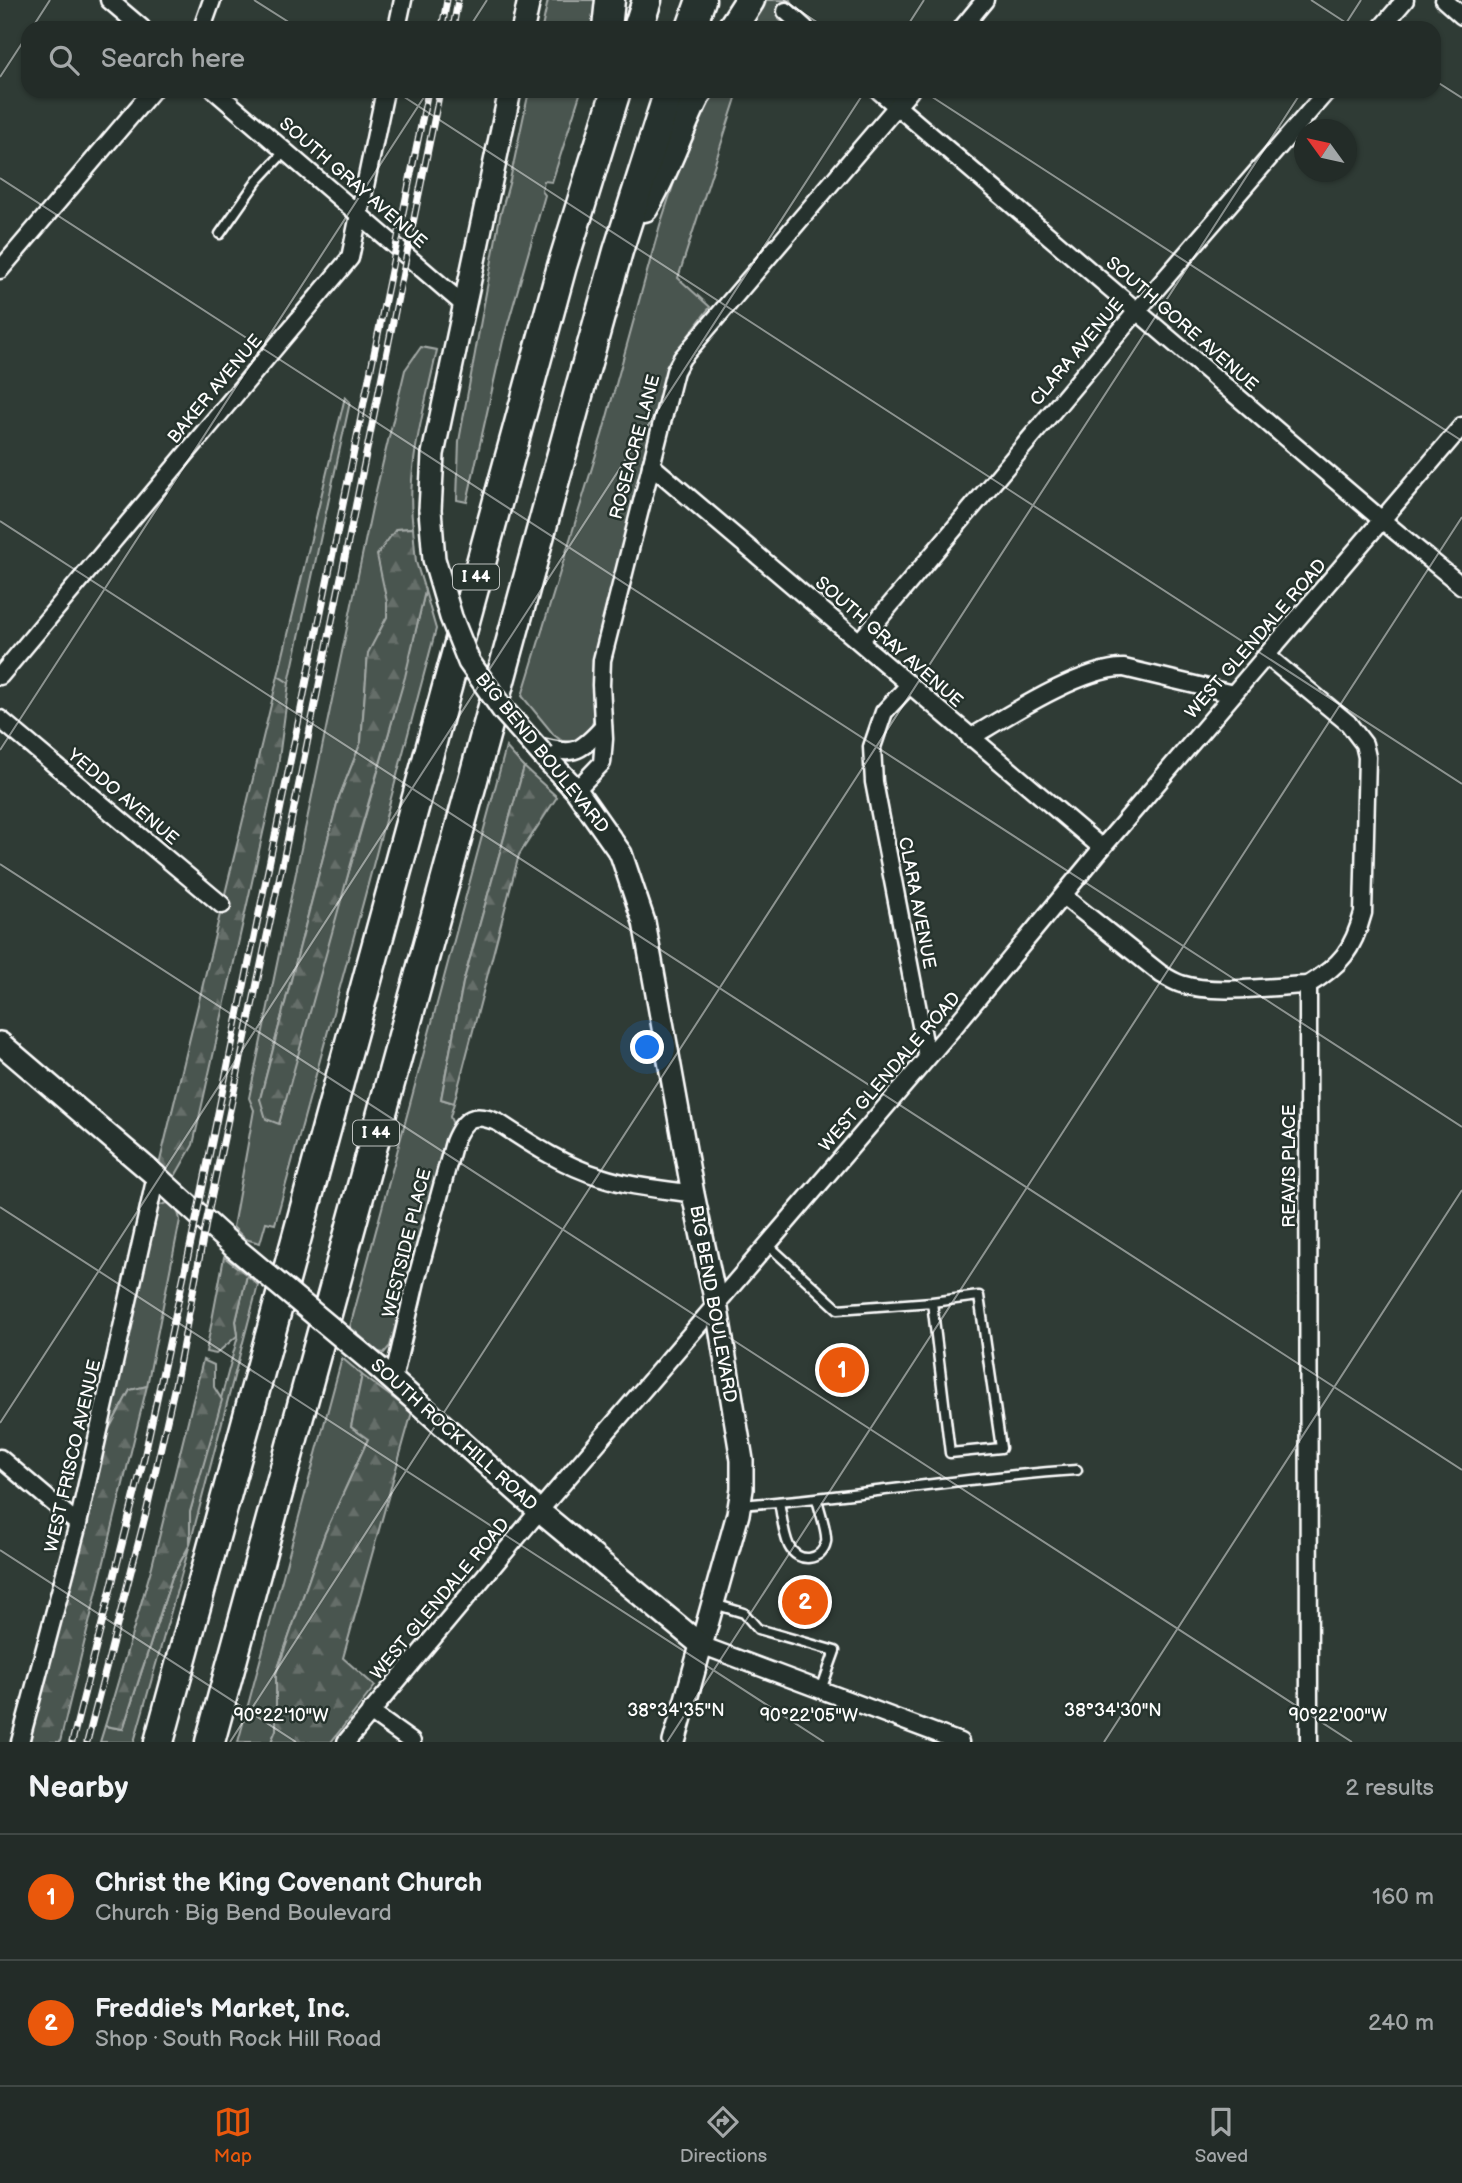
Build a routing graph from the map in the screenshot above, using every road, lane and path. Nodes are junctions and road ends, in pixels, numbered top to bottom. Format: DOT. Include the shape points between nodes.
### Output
graph roads {
  1 [pos="109,0"];
  2 [pos="212,0"];
  3 [pos="403,0"];
  4 [pos="529,0"];
  5 [pos="610,0"];
  6 [pos="647,0"];
  7 [pos="701,0"];
  8 [pos="750,0"];
  9 [pos="985,0"];
  10 [pos="1405,0"];
  11 [pos="1444,0"];
  12 [pos="786,11"];
  13 [pos="1462,16"];
  14 [pos="134,21"];
  15 [pos="204,21"];
  16 [pos="398,21"];
  17 [pos="524,21"];
  18 [pos="608,21"];
  19 [pos="640,21"];
  20 [pos="694,21"];
  21 [pos="736,21"];
  22 [pos="797,21"];
  23 [pos="968,21"];
  24 [pos="1387,21"];
  25 [pos="146,98"];
  26 [pos="223,98"];
  27 [pos="383,98"];
  28 [pos="508,98"];
  29 [pos="597,98"];
  30 [pos="614,98"];
  31 [pos="667,98"];
  32 [pos="695,98"];
  33 [pos="887,98"];
  34 [pos="904,98"];
  35 [pos="1321,98"];
  36 [pos="897,107"];
  37 [pos="285,150"];
  38 [pos="586,183"];
  39 [pos="360,214"];
  40 [pos="220,234"];
  41 [pos="618,251"];
  42 [pos="0,270"];
  43 [pos="464,305"];
  44 [pos="1137,311"];
  45 [pos="1462,426"];
  46 [pos="652,465"];
  47 [pos="1383,521"];
  48 [pos="1462,586"];
  49 [pos="860,641"];
  50 [pos="1267,656"];
  51 [pos="0,676"];
  52 [pos="910,684"];
  53 [pos="1233,694"];
  54 [pos="0,719"];
  55 [pos="603,727"];
  56 [pos="970,738"];
  57 [pos="539,750"];
  58 [pos="576,790"];
  59 [pos="1102,848"];
  60 [pos="1063,896"];
  61 [pos="222,905"];
  62 [pos="1308,985"];
  63 [pos="0,1042"];
  64 [pos="927,1057"];
  65 [pos="156,1177"];
  66 [pos="693,1194"];
  67 [pos="767,1244"];
  68 [pos="932,1302"];
  69 [pos="716,1303"];
  70 [pos="386,1374"];
  71 [pos="0,1458"];
  72 [pos="1077,1470"];
  73 [pos="817,1499"];
  74 [pos="779,1502"];
  75 [pos="740,1505"];
  76 [pos="539,1511"];
  77 [pos="78,1524"];
  78 [pos="714,1604"];
  79 [pos="701,1645"];
  80 [pos="821,1690"];
  81 [pos="370,1712"];
  82 [pos="20,1742"];
  83 [pos="159,1742"];
  84 [pos="210,1742"];
  85 [pos="346,1742"];
  86 [pos="412,1742"];
  87 [pos="674,1742"];
  88 [pos="960,1742"];
  89 [pos="1309,1742"];
  1 -- 14 [label="street"];
  2 -- 15 [label="street"];
  3 -- 16 [label="street"];
  4 -- 17 [label="main road"];
  5 -- 18 [label="highway"];
  6 -- 19 [label="highway"];
  7 -- 20 [label="highway"];
  8 -- 21 [label="highway"];
  9 -- 23 [label="street"];
  10 -- 24 [label="street"];
  11 -- 13 [label="street"];
  12 -- 22 [label="street"];
  25 -- 42 [label="street"];
  26 -- 37 [label="street, SOUTH GRAY AVENUE"];
  27 -- 39 [label="street, BAKER AVENUE"];
  28 -- 43 [label="main road, BIG BEND BOULEVARD"];
  29 -- 38 [label="highway"];
  30 -- 38 [label="highway, I 44"];
  31 -- 41 [label="highway, I 44"];
  32 -- 41 [label="highway" via="660,180"];
  33 -- 36 [label="street, SOUTH GORE AVENUE"];
  34 -- 36 [label="street, ROSEACRE LANE"];
  35 -- 44 [label="street, CLARA AVENUE"];
  36 -- 44 [label="street, SOUTH GORE AVENUE"];
  36 -- 46 [label="street, ROSEACRE LANE" via="682,358"];
  37 -- 39 [label="street, SOUTH GRAY AVENUE"];
  37 -- 40 [label="lane"];
  38 -- 83 [label="highway, I 44"];
  39 -- 43 [label="street, SOUTH GRAY AVENUE"];
  39 -- 51 [label="street, BAKER AVENUE" via="350,258"];
  41 -- 84 [label="highway, I 44"];
  43 -- 57 [label="main road, BIG BEND BOULEVARD, bridge" via="433,454 430,510 434,559 469,662 502,710"];
  44 -- 47 [label="street, SOUTH GORE AVENUE"];
  44 -- 49 [label="street, CLARA AVENUE"];
  45 -- 47 [label="street, WEST GLENDALE ROAD"];
  46 -- 49 [label="street, SOUTH GRAY AVENUE"];
  46 -- 55 [label="street, ROSEACRE LANE" via="601,660"];
  47 -- 48 [label="street, SOUTH GORE AVENUE"];
  47 -- 50 [label="street, WEST GLENDALE ROAD"];
  49 -- 52 [label="street, SOUTH GRAY AVENUE"];
  50 -- 53 [label="street, WEST GLENDALE ROAD"];
  50 -- 62 [label="street" via="1348,723 1364,744 1367,757 1363,913 1358,934 1342,960"];
  52 -- 56 [label="street, SOUTH GRAY AVENUE"];
  52 -- 64 [label="street, CLARA AVENUE" via="884,712 872,747 874,782"];
  53 -- 56 [label="street" via="1111,667 1051,692"];
  53 -- 59 [label="street, WEST GLENDALE ROAD"];
  54 -- 61 [label="street, YEDDO AVENUE"];
  55 -- 57 [label="street" via="576,751"];
  55 -- 58 [label="street, ROSEACRE LANE" via="602,763"];
  56 -- 59 [label="street, SOUTH GRAY AVENUE"];
  57 -- 58 [label="main road, BIG BEND BOULEVARD"];
  58 -- 66 [label="main road, BIG BEND BOULEVARD" via="621,854 644,922"];
  59 -- 60 [label="street, WEST GLENDALE ROAD"];
  60 -- 62 [label="street" via="1179,984 1197,988"];
  60 -- 64 [label="street, WEST GLENDALE ROAD"];
  62 -- 89 [label="street, REAVIS PLACE"];
  63 -- 65 [label="main road, SOUTH ROCK HILL ROAD"];
  64 -- 67 [label="street, WEST GLENDALE ROAD"];
  65 -- 70 [label="main road, SOUTH ROCK HILL ROAD, bridge"];
  65 -- 77 [label="street, WEST FRISCO AVENUE"];
  66 -- 69 [label="main road, BIG BEND BOULEVARD"];
  66 -- 70 [label="street, WESTSIDE PLACE" via="601,1177 566,1163 499,1123 478,1117 469,1120 454,1142"];
  67 -- 68 [label="lane" via="838,1308"];
  67 -- 69 [label="street, WEST GLENDALE ROAD"];
  68 -- 68 [label="lane" via="950,1453 1002,1448 979,1296"];
  69 -- 75 [label="main road, BIG BEND BOULEVARD" via="742,1460"];
  69 -- 76 [label="street, WEST GLENDALE ROAD"];
  70 -- 76 [label="main road, SOUTH ROCK HILL ROAD"];
  71 -- 77 [label="street"];
  72 -- 73 [label="lane"];
  73 -- 74 [label="lane"];
  73 -- 74 [label="lane" via="827,1539 814,1558 802,1558 790,1548"];
  74 -- 75 [label="lane"];
  75 -- 78 [label="main road, BIG BEND BOULEVARD"];
  76 -- 79 [label="main road, SOUTH ROCK HILL ROAD"];
  76 -- 81 [label="street, WEST GLENDALE ROAD"];
  77 -- 82 [label="street, WEST FRISCO AVENUE"];
  78 -- 79 [label="main road, BIG BEND BOULEVARD"];
  78 -- 80 [label="lane" via="744,1613 758,1629 835,1651"];
  79 -- 80 [label="street, SOUTH ROCK HILL ROAD"];
  79 -- 87 [label="main road, BIG BEND BOULEVARD"];
  80 -- 88 [label="street, SOUTH ROCK HILL ROAD"];
  81 -- 85 [label="street, WEST GLENDALE ROAD"];
  81 -- 86 [label="street"];
}
